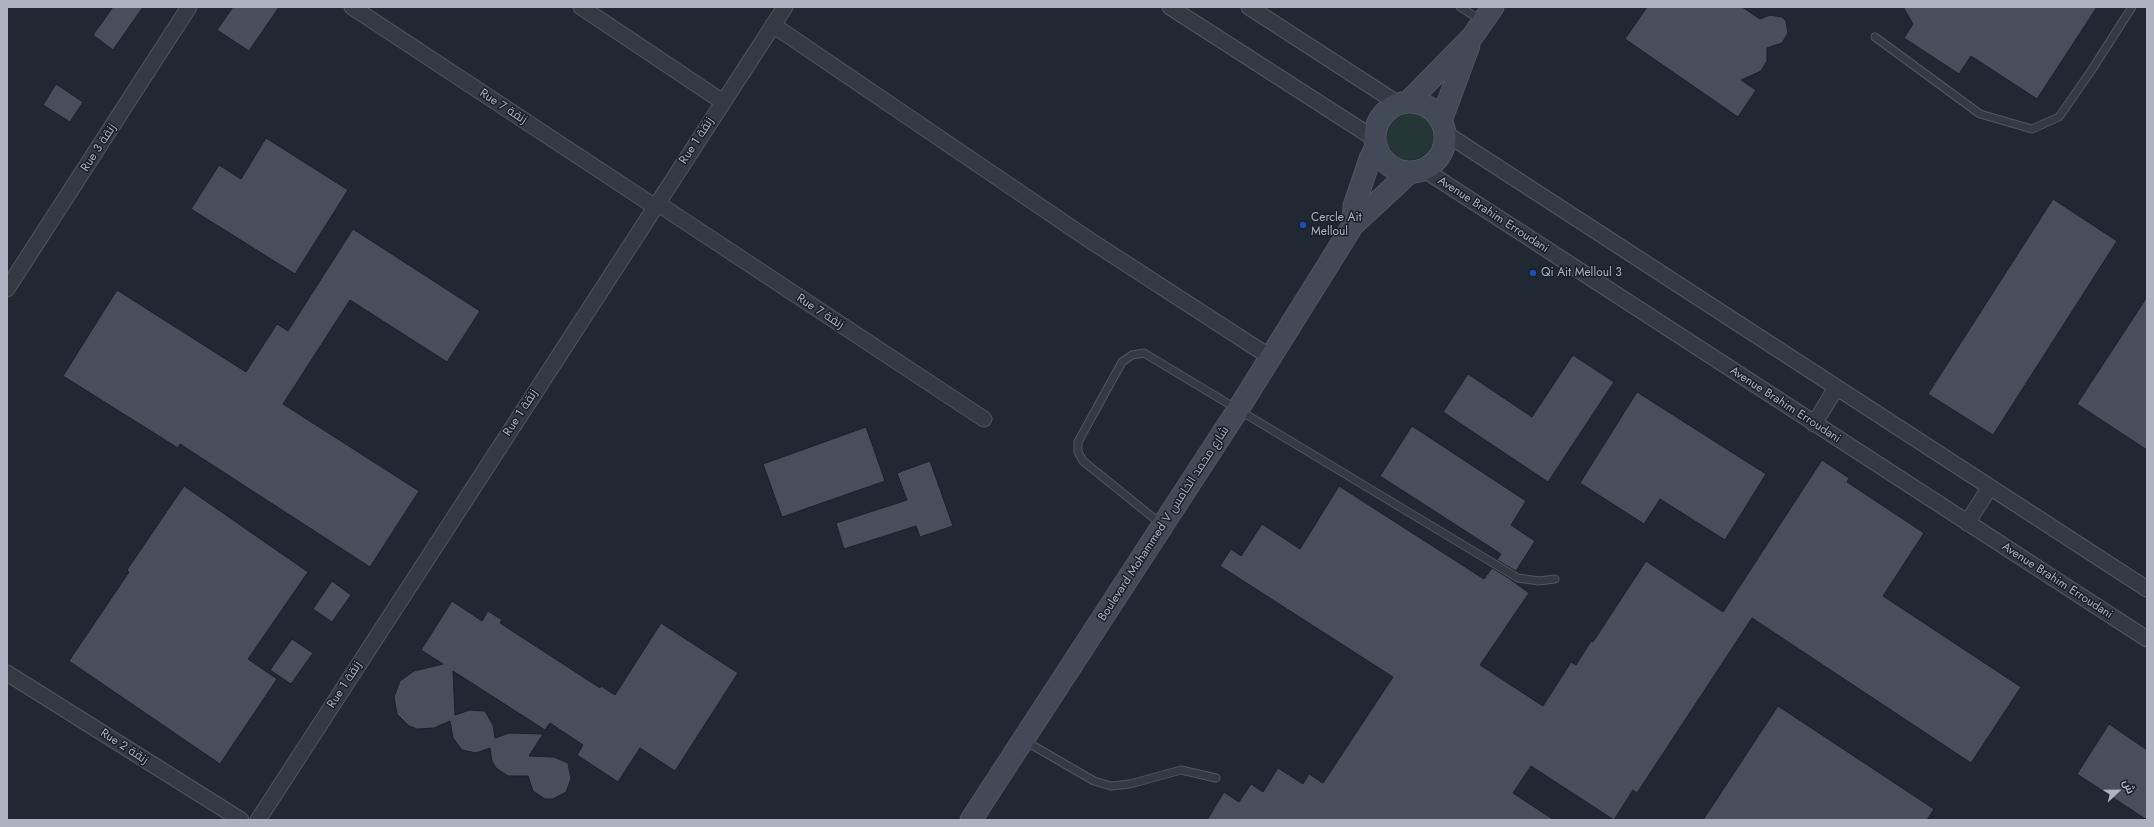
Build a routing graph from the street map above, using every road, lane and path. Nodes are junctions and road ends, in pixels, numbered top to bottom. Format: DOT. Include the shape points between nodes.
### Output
graph roads {
  1 [pos="189,7"];
  2 [pos="580,7"];
  3 [pos="785,7"];
  4 [pos="1170,7"];
  5 [pos="1248,7"];
  6 [pos="1460,7"];
  7 [pos="2132,7"];
  8 [pos="355,8"];
  9 [pos="1483,22"];
  10 [pos="773,25"];
  11 [pos="1875,37"];
  12 [pos="722,102"];
  13 [pos="1402,103"];
  14 [pos="1443,127"];
  15 [pos="1376,143"];
  16 [pos="1416,171"];
  17 [pos="656,205"];
  18 [pos="1353,225"];
  19 [pos="7,289"];
  20 [pos="1270,357"];
  21 [pos="1836,388"];
  22 [pos="1237,411"];
  23 [pos="984,419"];
  24 [pos="1814,424"];
  25 [pos="1990,487"];
  26 [pos="1967,523"];
  27 [pos="1163,526"];
  28 [pos="1555,579"];
  29 [pos="2147,589"];
  30 [pos="2147,639"];
  31 [pos="7,673"];
  32 [pos="1024,740"];
  33 [pos="1216,778"];
  34 [pos="241,820"];
  35 [pos="258,820"];
  36 [pos="971,820"];
  1 -- 19 [label="street, Rue 3 زنقة"];
  2 -- 12 [label="street"];
  3 -- 10 [label="street, Rue 1 زنقة"];
  4 -- 15 [label="street"];
  5 -- 13 [label="street"];
  6 -- 9 [label="lane"];
  7 -- 11 [label="lane" via="2058,117 2032,129 1980,114"];
  8 -- 17 [label="street, Rue 7 زنقة"];
  9 -- 13 [label="main road"];
  9 -- 14 [label="main road"];
  10 -- 12 [label="street, Rue 1 زنقة"];
  10 -- 20 [label="street" via="1088,239"];
  12 -- 17 [label="street, Rue 1 زنقة"];
  13 -- 14 [label="main road" via="1427,106"];
  13 -- 15 [label="main road" via="1387,110 1380,118 1376,127"];
  14 -- 16 [label="main road" via="1444,144 1440,155 1433,163"];
  14 -- 21 [label="street"];
  15 -- 16 [label="main road" via="1381,157 1389,165 1399,170"];
  15 -- 18 [label="main road, Boulevard Mohammed V شارع محمد الخامس" via="1354,206"];
  16 -- 18 [label="main road, Boulevard Mohammed V شارع محمد الخامس"];
  16 -- 24 [label="street, Avenue Brahim Erroudani"];
  17 -- 23 [label="street, Rue 7 زنقة"];
  17 -- 35 [label="street, Rue 1 زنقة"];
  18 -- 20 [label="main road, Boulevard Mohammed V شارع محمد الخامس"];
  20 -- 22 [label="main road, Boulevard Mohammed V شارع محمد الخامس"];
  21 -- 24 [label="street"];
  21 -- 25 [label="street"];
  22 -- 27 [label="main road, Boulevard Mohammed V شارع محمد الخامس"];
  22 -- 27 [label="lane" via="1144,353 1132,355 1122,362 1078,442 1078,452 1083,461"];
  22 -- 28 [label="lane" via="1518,578"];
  24 -- 26 [label="street, Avenue Brahim Erroudani"];
  25 -- 26 [label="street"];
  25 -- 29 [label="street"];
  26 -- 30 [label="street, Avenue Brahim Erroudani"];
  27 -- 32 [label="main road, Boulevard Mohammed V شارع محمد الخامس"];
  31 -- 34 [label="street, Rue 2 زنقة"];
  32 -- 33 [label="lane" via="1094,781 1111,786 1130,784 1181,770"];
  32 -- 36 [label="main road, Boulevard Mohammed V شارع محمد الخامس"];
}
